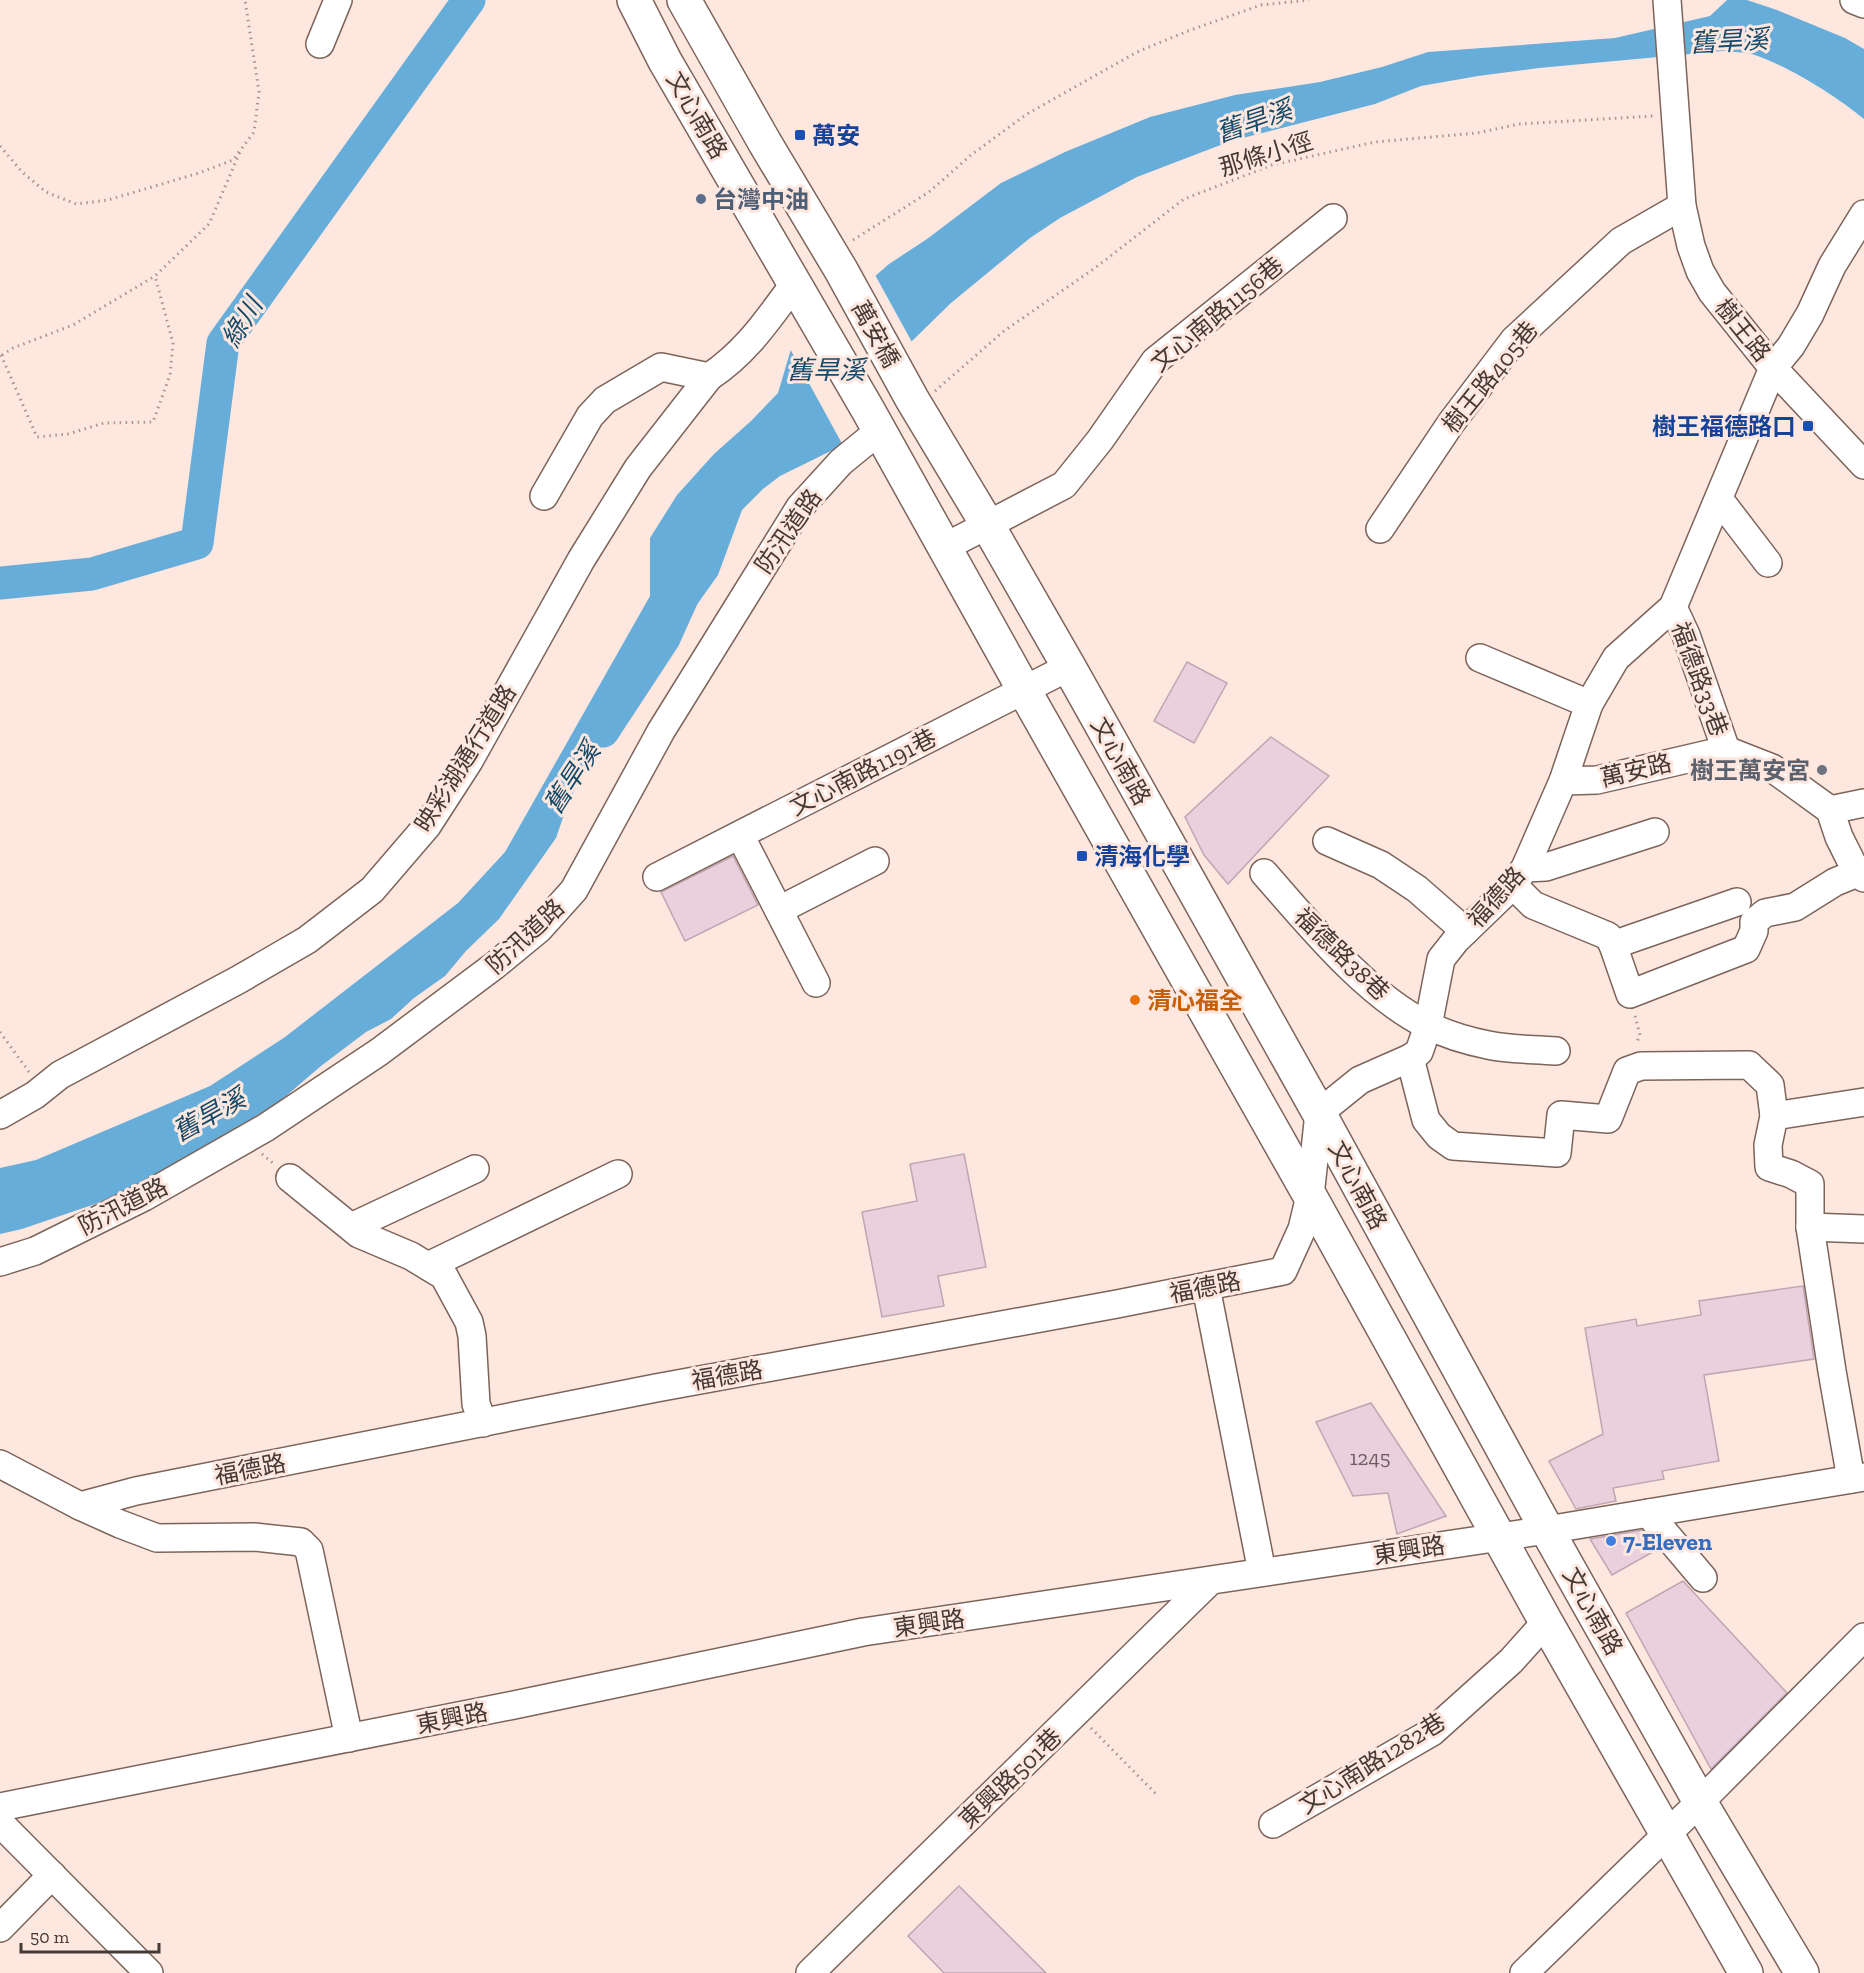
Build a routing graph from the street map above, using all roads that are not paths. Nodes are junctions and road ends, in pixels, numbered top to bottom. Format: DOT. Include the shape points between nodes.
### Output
graph roads {
  1 [pos="338,0"];
  2 [pos="634,0"];
  3 [pos="684,0"];
  4 [pos="1667,0"];
  5 [pos="1854,0"];
  6 [pos="1864,3"];
  7 [pos="320,44"];
  8 [pos="1682,206"];
  9 [pos="1864,214"];
  10 [pos="1334,218"];
  11 [pos="844,257"];
  12 [pos="797,287"];
  13 [pos="1773,368"];
  14 [pos="709,377"];
  15 [pos="922,396"];
  16 [pos="874,420"];
  17 [pos="1864,465"];
  18 [pos="544,496"];
  19 [pos="1719,499"];
  20 [pos="987,524"];
  21 [pos="1380,529"];
  22 [pos="945,547"];
  23 [pos="1768,563"];
  24 [pos="1673,607"];
  25 [pos="1480,658"];
  26 [pos="1069,667"];
  27 [pos="1024,690"];
  28 [pos="1589,704"];
  29 [pos="1726,750"];
  30 [pos="1563,781"];
  31 [pos="1864,803"];
  32 [pos="1830,810"];
  33 [pos="1655,832"];
  34 [pos="740,835"];
  35 [pos="1327,841"];
  36 [pos="874,861"];
  37 [pos="1264,873"];
  38 [pos="1861,876"];
  39 [pos="657,877"];
  40 [pos="1519,877"];
  41 [pos="1737,902"];
  42 [pos="779,910"];
  43 [pos="1465,931"];
  44 [pos="1613,945"];
  45 [pos="816,982"];
  46 [pos="1428,1026"];
  47 [pos="1556,1051"];
  48 [pos="1410,1058"];
  49 [pos="1864,1102"];
  50 [pos="1319,1113"];
  51 [pos="0,1115"];
  52 [pos="1774,1116"];
  53 [pos="475,1169"];
  54 [pos="618,1174"];
  55 [pos="290,1178"];
  56 [pos="1311,1196"];
  57 [pos="351,1227"];
  58 [pos="1810,1227"];
  59 [pos="1864,1229"];
  60 [pos="0,1262"];
  61 [pos="428,1266"];
  62 [pos="1206,1287"];
  63 [pos="483,1423"];
  64 [pos="0,1464"];
  65 [pos="1858,1478"];
  66 [pos="80,1506"];
  67 [pos="1648,1513"];
  68 [pos="1547,1530"];
  69 [pos="1499,1536"];
  70 [pos="1262,1572"];
  71 [pos="1703,1578"];
  72 [pos="1209,1582"];
  73 [pos="1546,1622"];
  74 [pos="1864,1637"];
  75 [pos="349,1738"];
  76 [pos="1700,1802"];
  77 [pos="0,1807"];
  78 [pos="0,1823"];
  79 [pos="1273,1824"];
  80 [pos="1667,1833"];
  81 [pos="52,1875"];
  82 [pos="0,1928"];
  83 [pos="149,1973"];
  84 [pos="810,1973"];
  85 [pos="1524,1973"];
  86 [pos="1746,1973"];
  87 [pos="1802,1973"];
  1 -- 7 [label="street"];
  2 -- 12 [label="main road, 文心南路" via="665,61"];
  3 -- 11 [label="main road, 文心南路" via="765,143"];
  4 -- 8 [label="street, 樹王路"];
  5 -- 6 [label="street"];
  8 -- 13 [label="street, 樹王路" via="1700,271"];
  8 -- 21 [label="street, 樹王路405巷" via="1621,241 1514,340 1451,423"];
  9 -- 13 [label="street, 福德路" via="1810,314"];
  10 -- 20 [label="street, 文心南路1156巷" via="1155,361 1064,485"];
  11 -- 15 [label="main road, 萬安橋"];
  12 -- 14 [label="street, 映彩湖通行道路" via="729,364"];
  12 -- 16 [label="main road, 萬安橋"];
  13 -- 17 [label="street, 樹王路"];
  13 -- 19 [label="street, 福德路"];
  14 -- 18 [label="street" via="661,367 605,400 590,416"];
  14 -- 51 [label="street, 映彩湖通行道路" via="638,468 439,807 372,890 307,940 51,1082"];
  15 -- 20 [label="main road, 文心南路"];
  16 -- 22 [label="main road, 文心南路"];
  16 -- 60 [label="street, 防汛道路" via="800,507 661,731 574,890 546,921 494,966 379,1052 265,1128 144,1197 35,1251"];
  19 -- 23 [label="street"];
  19 -- 24 [label="street, 福德路"];
  20 -- 22 [label="street, 文心南路1156巷"];
  20 -- 26 [label="main road, 文心南路"];
  22 -- 27 [label="main road, 文心南路"];
  24 -- 28 [label="street, 福德路" via="1616,658"];
  24 -- 29 [label="street, 福德路33巷"];
  25 -- 28 [label="street"];
  26 -- 27 [label="street, 文心南路1191巷"];
  26 -- 50 [label="main road, 文心南路"];
  27 -- 34 [label="street, 文心南路1191巷"];
  27 -- 56 [label="main road, 文心南路"];
  28 -- 30 [label="street, 福德路"];
  29 -- 30 [label="street, 萬安路" via="1596,780"];
  29 -- 32 [label="street" via="1772,768"];
  30 -- 40 [label="street, 福德路"];
  31 -- 32 [label="street"];
  32 -- 38 [label="street" via="1839,837"];
  33 -- 40 [label="street"];
  34 -- 39 [label="street, 文心南路1191巷"];
  34 -- 42 [label="street"];
  35 -- 43 [label="street" via="1381,865 1417,889"];
  36 -- 42 [label="street"];
  37 -- 46 [label="street, 福德路38巷" via="1372,989"];
  38 -- 44 [label="street" via="1835,882 1795,907 1765,913 1754,922 1746,949 1630,994"];
  40 -- 43 [label="street, 福德路"];
  40 -- 44 [label="street" via="1533,905 1608,936"];
  41 -- 44 [label="street"];
  42 -- 45 [label="street"];
  43 -- 46 [label="street, 福德路" via="1441,959"];
  46 -- 47 [label="street, 福德路38巷" via="1489,1045"];
  46 -- 48 [label="street, 福德路" via="1419,1052"];
  48 -- 50 [label="street" via="1360,1080"];
  48 -- 52 [label="street" via="1426,1120 1453,1146 1557,1154 1561,1115 1608,1119 1627,1071 1641,1066 1749,1065 1770,1085"];
  49 -- 52 [label="street"];
  50 -- 56 [label="street, 福德路"];
  50 -- 68 [label="main road, 文心南路"];
  52 -- 58 [label="street" via="1768,1145 1769,1167 1810,1185"];
  53 -- 57 [label="street"];
  54 -- 61 [label="street"];
  55 -- 57 [label="street"];
  56 -- 62 [label="street, 福德路" via="1302,1229 1283,1270"];
  56 -- 69 [label="main road, 文心南路"];
  57 -- 61 [label="street" via="358,1234"];
  58 -- 59 [label="street"];
  58 -- 65 [label="street" via="1832,1371"];
  61 -- 63 [label="street" via="444,1276 469,1322 476,1404"];
  62 -- 63 [label="street, 福德路"];
  62 -- 70 [label="street"];
  63 -- 66 [label="street, 福德路"];
  64 -- 66 [label="street"];
  65 -- 67 [label="street, 東興路"];
  66 -- 75 [label="street" via="157,1538 255,1536 301,1542 309,1550"];
  67 -- 68 [label="street, 東興路"];
  67 -- 71 [label="street"];
  68 -- 69 [label="street, 東興路"];
  68 -- 76 [label="main road, 文心南路"];
  69 -- 70 [label="street, 東興路"];
  69 -- 73 [label="main road, 文心南路"];
  70 -- 72 [label="street, 東興路"];
  72 -- 75 [label="street, 東興路" via="863,1632"];
  72 -- 84 [label="street, 東興路501巷"];
  73 -- 79 [label="street, 文心南路1282巷" via="1511,1661 1432,1732"];
  73 -- 80 [label="main road, 文心南路"];
  74 -- 76 [label="street"];
  75 -- 77 [label="street, 東興路"];
  76 -- 80 [label="street"];
  76 -- 87 [label="main road, 文心南路"];
  78 -- 81 [label="street"];
  80 -- 85 [label="street"];
  80 -- 86 [label="main road, 文心南路"];
  81 -- 82 [label="street"];
  81 -- 83 [label="street"];
}
